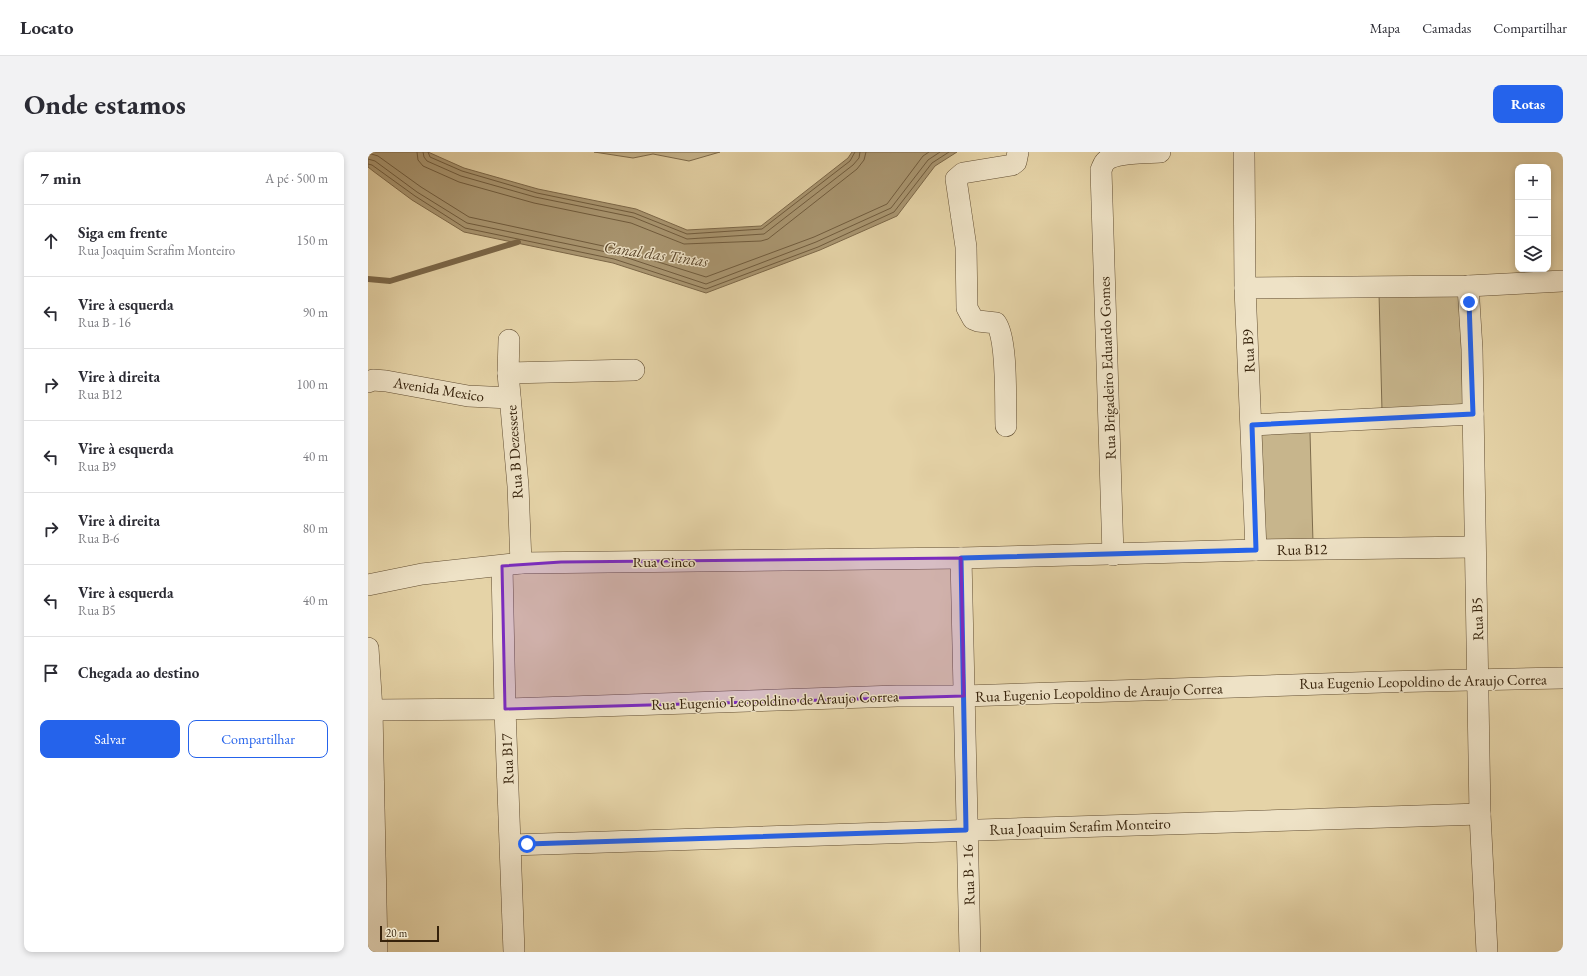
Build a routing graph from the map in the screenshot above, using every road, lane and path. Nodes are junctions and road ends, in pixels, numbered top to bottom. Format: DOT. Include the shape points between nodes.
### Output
graph roads {
  1 [pos="1018,152"];
  2 [pos="1160,152"];
  3 [pos="1244,152"];
  4 [pos="1563,281"];
  5 [pos="1468,286"];
  6 [pos="1246,288"];
  7 [pos="509,340"];
  8 [pos="634,370"];
  9 [pos="508,374"];
  10 [pos="368,382"];
  11 [pos="510,398"];
  12 [pos="1473,414"];
  13 [pos="1252,425"];
  14 [pos="1006,426"];
  15 [pos="1474,547"];
  16 [pos="1256,550"];
  17 [pos="1113,555"];
  18 [pos="961,558"];
  19 [pos="512,564"];
  20 [pos="368,585"];
  21 [pos="368,648"];
  22 [pos="1563,678"];
  23 [pos="1479,680"];
  24 [pos="964,696"];
  25 [pos="505,709"];
  26 [pos="372,710"];
  27 [pos="1480,814"];
  28 [pos="966,830"];
  29 [pos="511,845"];
  30 [pos="377,952"];
  31 [pos="514,952"];
  32 [pos="970,952"];
  33 [pos="1487,952"];
  1 -- 14 [label="street" via="1016,162 1012,166 963,173 956,179 966,248 967,308 978,321 996,323 1001,334"];
  2 -- 17 [label="street, Rua Brigadeiro Eduardo Gomes" via="1110,156 1101,170"];
  3 -- 6 [label="street, Rua B9"];
  4 -- 5 [label="street"];
  5 -- 6 [label="street"];
  5 -- 12 [label="street, Rua B5"];
  6 -- 13 [label="street, Rua B9"];
  7 -- 9 [label="street, Rua B Dezessete"];
  8 -- 9 [label="street"];
  9 -- 11 [label="street, Rua B Dezessete"];
  10 -- 11 [label="street, Avenida Mexico" via="386,380 468,396"];
  11 -- 19 [label="street, Rua B Dezessete" via="518,486"];
  12 -- 13 [label="street"];
  12 -- 15 [label="street, Rua B5"];
  13 -- 16 [label="street, Rua B9"];
  15 -- 16 [label="street, Rua B12"];
  15 -- 23 [label="street, Rua B5"];
  16 -- 17 [label="street, Rua B12"];
  17 -- 18 [label="street, Rua B12"];
  18 -- 19 [label="street, Rua Cinco"];
  18 -- 24 [label="street, Rua B - 16"];
  19 -- 20 [label="street, Rua Cinco" via="422,574"];
  19 -- 25 [label="street, Rua B17"];
  21 -- 26 [label="street"];
  22 -- 23 [label="street, Rua Eugenio Leopoldino de Araujo Correa"];
  23 -- 24 [label="street, Rua Eugenio Leopoldino de Araujo Correa"];
  23 -- 27 [label="street, Rua B5"];
  24 -- 25 [label="street, Rua Eugenio Leopoldino de Araujo Correa"];
  24 -- 28 [label="street, Rua B - 16"];
  25 -- 26 [label="street, Rua Eugenio Leopoldino de Araujo Correa"];
  25 -- 29 [label="street, Rua B17"];
  26 -- 30 [label="street"];
  27 -- 28 [label="street, Rua Joaquim Serafim Monteiro"];
  27 -- 33 [label="street, Rua B5"];
  28 -- 29 [label="street, Rua Joaquim Serafim Monteiro"];
  28 -- 32 [label="street, Rua B - 16"];
  29 -- 31 [label="street, Rua B17"];
}
